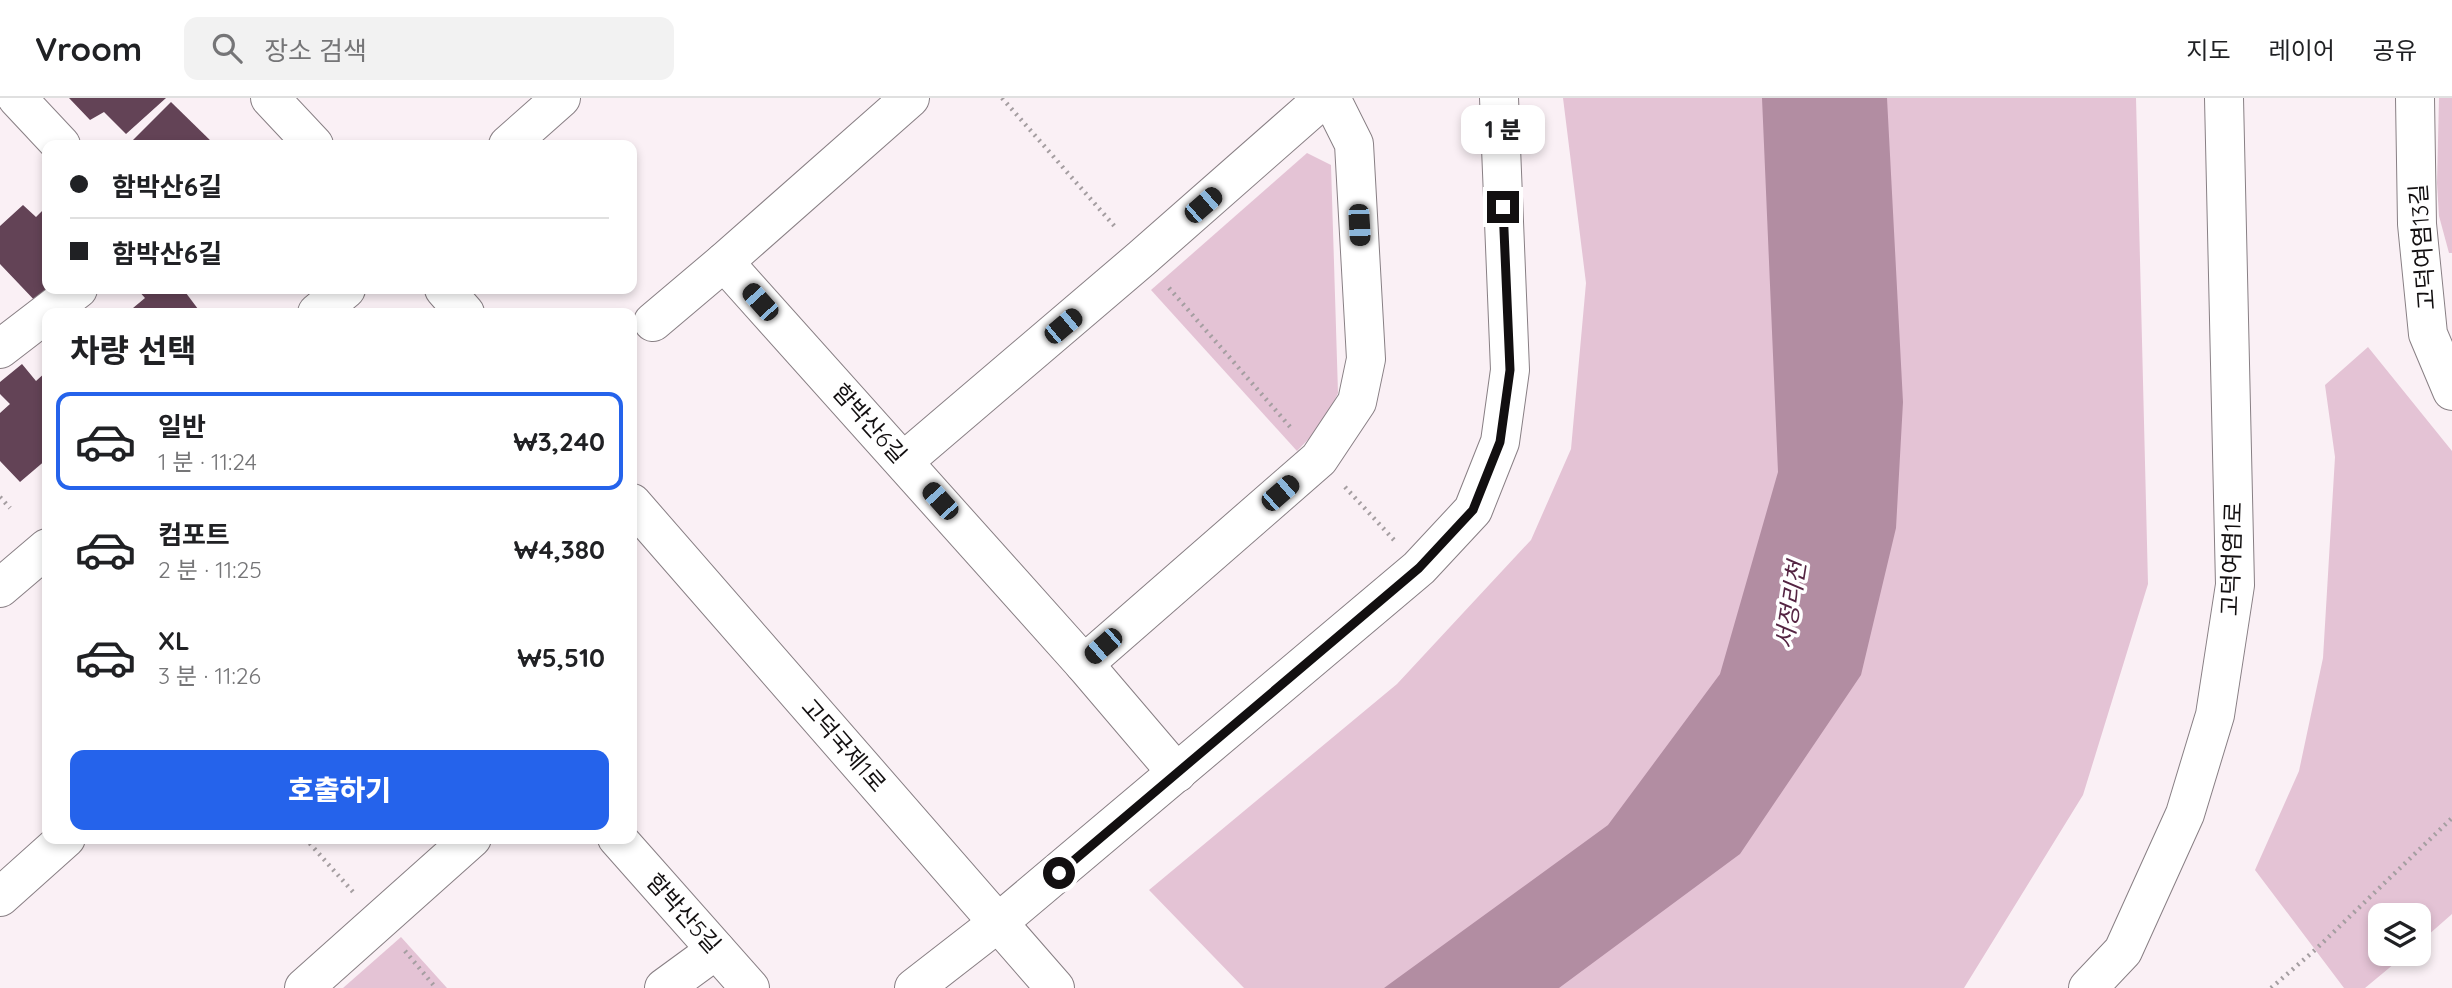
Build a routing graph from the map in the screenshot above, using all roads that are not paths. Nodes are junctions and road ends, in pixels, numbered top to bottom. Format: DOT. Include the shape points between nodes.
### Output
graph roads {
  1 [pos="17,98"];
  2 [pos="270,98"];
  3 [pos="561,98"];
  4 [pos="910,98"];
  5 [pos="1324,98"];
  6 [pos="1331,98"];
  7 [pos="1499,98"];
  8 [pos="2224,98"];
  9 [pos="2415,98"];
  10 [pos="56,140"];
  11 [pos="309,140"];
  12 [pos="514,140"];
  13 [pos="724,262"];
  14 [pos="72,294"];
  15 [pos="340,294"];
  16 [pos="448,294"];
  17 [pos="53,308"];
  18 [pos="323,308"];
  19 [pos="461,308"];
  20 [pos="42,317"];
  21 [pos="653,322"];
  22 [pos="2440,323"];
  23 [pos="0,349"];
  24 [pos="2452,391"];
  25 [pos="904,461"];
  26 [pos="637,509"];
  27 [pos="42,552"];
  28 [pos="0,588"];
  29 [pos="1084,664"];
  30 [pos="1177,773"];
  31 [pos="59,844"];
  32 [pos="465,844"];
  33 [pos="622,844"];
  34 [pos="0,897"];
  35 [pos="999,922"];
  36 [pos="716,950"];
  37 [pos="304,988"];
  38 [pos="664,988"];
  39 [pos="750,988"];
  40 [pos="914,988"];
  41 [pos="1055,988"];
  42 [pos="2088,988"];
  1 -- 10 [label="street"];
  2 -- 11 [label="street"];
  3 -- 12 [label="street"];
  4 -- 13 [label="street"];
  5 -- 25 [label="street"];
  6 -- 29 [label="street" via="1354,144 1366,359 1357,402 1319,459"];
  7 -- 30 [label="street" via="1510,370 1500,442 1473,510 1419,568"];
  8 -- 42 [label="street, 고덕여염1로" via="2235,585 2215,715 2185,814 2123,951"];
  9 -- 22 [label="street, 고덕여염13길" via="2417,224"];
  13 -- 21 [label="street"];
  13 -- 25 [label="street, 함박산6길"];
  14 -- 17 [label="street"];
  15 -- 18 [label="street"];
  16 -- 19 [label="street"];
  20 -- 23 [label="street"];
  22 -- 24 [label="street, 고덕여염13길"];
  25 -- 29 [label="street, 함박산6길"];
  26 -- 35 [label="street, 고덕국제1로"];
  27 -- 28 [label="street"];
  29 -- 30 [label="street, 함박산6길"];
  30 -- 35 [label="street"];
  31 -- 34 [label="street"];
  32 -- 37 [label="street"];
  33 -- 36 [label="street, 함박산5길"];
  35 -- 40 [label="street"];
  35 -- 41 [label="street, 고덕국제1로"];
  36 -- 38 [label="street"];
  36 -- 39 [label="street, 함박산5길"];
}
